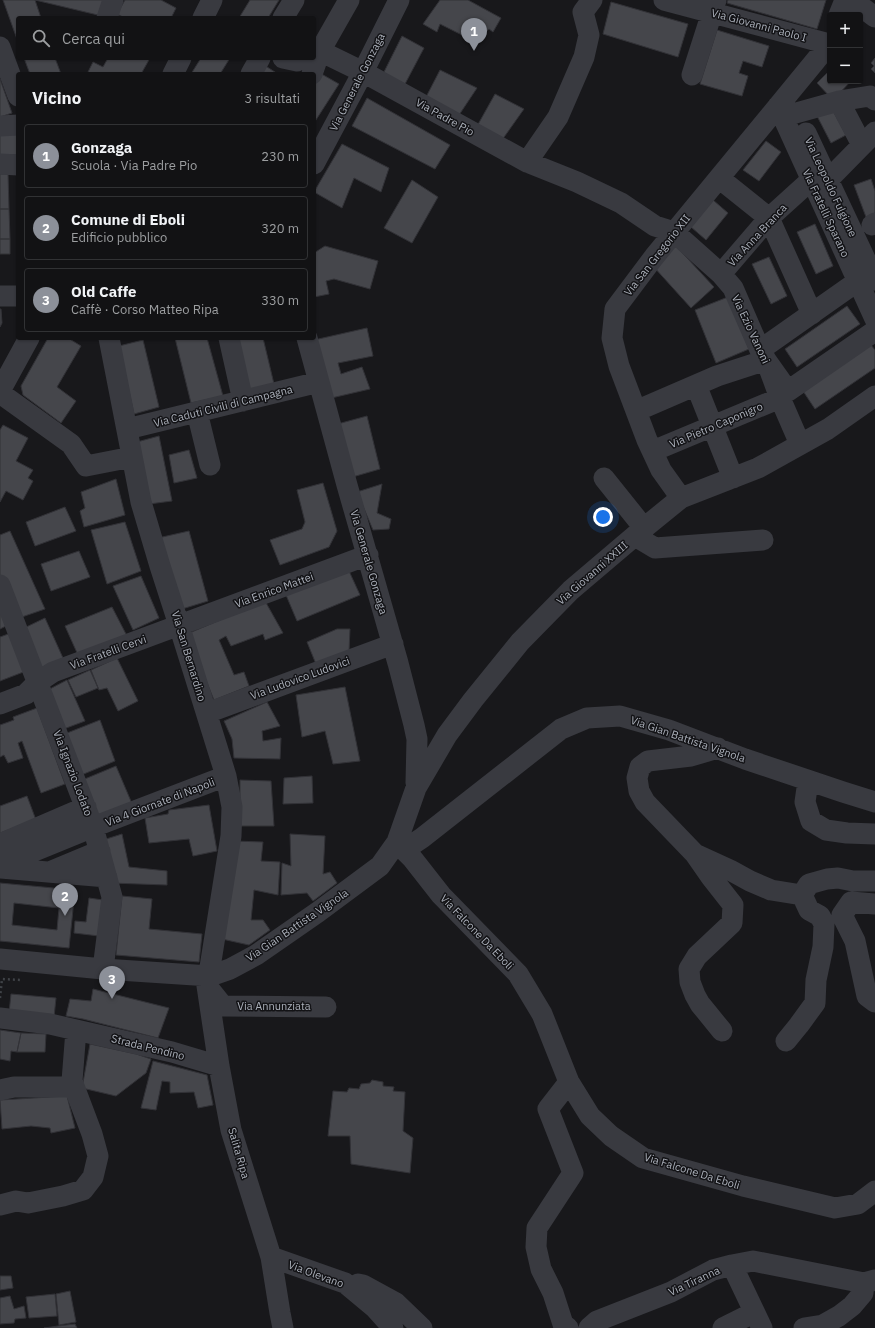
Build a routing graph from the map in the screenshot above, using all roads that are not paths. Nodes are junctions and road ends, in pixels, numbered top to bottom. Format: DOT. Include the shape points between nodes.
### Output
graph roads {
  1 [pos="113,0"];
  2 [pos="294,0"];
  3 [pos="333,0"];
  4 [pos="349,0"];
  5 [pos="399,0"];
  6 [pos="592,0"];
  7 [pos="664,0"];
  8 [pos="845,0"];
  9 [pos="852,0"];
  10 [pos="714,6"];
  11 [pos="841,12"];
  12 [pos="108,16"];
  13 [pos="284,16"];
  14 [pos="875,17"];
  15 [pos="316,39"];
  16 [pos="827,42"];
  17 [pos="316,43"];
  18 [pos="0,46"];
  19 [pos="827,47"];
  20 [pos="316,52"];
  21 [pos="181,60"];
  22 [pos="259,60"];
  23 [pos="305,60"];
  24 [pos="311,60"];
  25 [pos="174,72"];
  26 [pos="252,72"];
  27 [pos="297,72"];
  28 [pos="312,72"];
  29 [pos="363,72"];
  30 [pos="692,75"];
  31 [pos="16,90"];
  32 [pos="875,100"];
  33 [pos="839,101"];
  34 [pos="787,104"];
  35 [pos="16,125"];
  36 [pos="0,126"];
  37 [pos="869,139"];
  38 [pos="316,160"];
  39 [pos="527,162"];
  40 [pos="0,164"];
  41 [pos="16,165"];
  42 [pos="719,178"];
  43 [pos="820,180"];
  44 [pos="770,218"];
  45 [pos="674,232"];
  46 [pos="721,274"];
  47 [pos="869,274"];
  48 [pos="0,296"];
  49 [pos="16,296"];
  50 [pos="812,314"];
  51 [pos="875,319"];
  52 [pos="875,331"];
  53 [pos="28,340"];
  54 [pos="109,340"];
  55 [pos="229,340"];
  56 [pos="308,340"];
  57 [pos="763,355"];
  58 [pos="319,382"];
  59 [pos="696,385"];
  60 [pos="0,392"];
  61 [pos="875,396"];
  62 [pos="780,398"];
  63 [pos="244,401"];
  64 [pos="636,411"];
  65 [pos="197,412"];
  66 [pos="712,426"];
  67 [pos="127,429"];
  68 [pos="800,444"];
  69 [pos="653,451"];
  70 [pos="132,457"];
  71 [pos="210,465"];
  72 [pos="604,478"];
  73 [pos="734,478"];
  74 [pos="681,498"];
  75 [pos="639,532"];
  76 [pos="763,540"];
  77 [pos="368,555"];
  78 [pos="0,584"];
  79 [pos="180,625"];
  80 [pos="7,626"];
  81 [pos="393,644"];
  82 [pos="38,682"];
  83 [pos="0,704"];
  84 [pos="206,713"];
  85 [pos="409,718"];
  86 [pos="443,741"];
  87 [pos="718,748"];
  88 [pos="418,754"];
  89 [pos="226,776"];
  90 [pos="808,781"];
  91 [pos="416,788"];
  92 [pos="872,798"];
  93 [pos="86,807"];
  94 [pos="94,827"];
  95 [pos="875,834"];
  96 [pos="0,844"];
  97 [pos="404,850"];
  98 [pos="100,851"];
  99 [pos="695,854"];
  100 [pos="0,866"];
  101 [pos="49,872"];
  102 [pos="107,876"];
  103 [pos="875,881"];
  104 [pos="802,895"];
  105 [pos="875,904"];
  106 [pos="0,958"];
  107 [pos="103,969"];
  108 [pos="209,981"];
  109 [pos="875,1002"];
  110 [pos="326,1006"];
  111 [pos="0,1018"];
  112 [pos="76,1030"];
  113 [pos="722,1031"];
  114 [pos="786,1040"];
  115 [pos="219,1066"];
  116 [pos="72,1081"];
  117 [pos="569,1082"];
  118 [pos="0,1090"];
  119 [pos="875,1191"];
  120 [pos="0,1205"];
  121 [pos="271,1257"];
  122 [pos="732,1265"];
  123 [pos="870,1281"];
  124 [pos="345,1283"];
  125 [pos="758,1320"];
  126 [pos="284,1328"];
  127 [pos="393,1328"];
  128 [pos="422,1328"];
  129 [pos="568,1328"];
  130 [pos="589,1328"];
  131 [pos="723,1328"];
  132 [pos="804,1328"];
  1 -- 12 [label="street"];
  2 -- 13 [label="street"];
  3 -- 15 [label="street"];
  4 -- 17 [label="street"];
  5 -- 29 [label="street, Via Generale Gonzaga"];
  6 -- 39 [label="street" via="583,12 590,35 584,57 558,116"];
  7 -- 10 [label="street, Via Giovanni Paolo I"];
  8 -- 11 [label="street"];
  9 -- 14 [label="street"];
  10 -- 16 [label="street, Via Giovanni Paolo I"];
  10 -- 30 [label="street"];
  18 -- 31 [label="street"];
  19 -- 34 [label="street, Via San Gregorio XII"];
  20 -- 29 [label="street, Via Padre Pio"];
  21 -- 25 [label="street"];
  22 -- 26 [label="street"];
  23 -- 27 [label="street"];
  24 -- 28 [label="street"];
  29 -- 38 [label="street, Via Generale Gonzaga"];
  29 -- 39 [label="street, Via Padre Pio"];
  32 -- 33 [label="street" via="870,96"];
  33 -- 34 [label="street"];
  33 -- 37 [label="street"];
  34 -- 42 [label="street, Via San Gregorio XII"];
  34 -- 43 [label="street, Via Fratelli Sparano"];
  35 -- 36 [label="street"];
  37 -- 43 [label="street, Via Anna Branca"];
  39 -- 45 [label="street, Via Padre Pio" via="578,182 621,203 655,226"];
  40 -- 41 [label="street"];
  42 -- 44 [label="street"];
  42 -- 45 [label="street, Via San Gregorio XII"];
  43 -- 44 [label="street, Via Anna Branca"];
  43 -- 47 [label="street, Via Leopoldo Fulgione"];
  44 -- 46 [label="street, Via Anna Branca"];
  44 -- 50 [label="street"];
  45 -- 46 [label="street, Via Ezio Vanoni"];
  45 -- 64 [label="street, Via San Gregorio XII" via="615,309 612,338 619,366"];
  46 -- 57 [label="street, Via Ezio Vanoni" via="733,288"];
  47 -- 50 [label="street"];
  47 -- 51 [label="street"];
  48 -- 49 [label="street"];
  50 -- 57 [label="street"];
  52 -- 57 [label="street" via="788,391"];
  53 -- 60 [label="street"];
  54 -- 67 [label="street, Via San Bernardino"];
  55 -- 63 [label="street"];
  56 -- 58 [label="street, Via Generale Gonzaga"];
  57 -- 59 [label="street"];
  57 -- 62 [label="street, Via Ezio Vanoni"];
  58 -- 63 [label="street, Via Caduti Civili di Campagna"];
  58 -- 77 [label="street, Via Generale Gonzaga" via="346,485"];
  59 -- 64 [label="street"];
  59 -- 66 [label="street"];
  60 -- 70 [label="street" via="71,444 86,466"];
  61 -- 68 [label="street, Via Giovanni XXIII" via="828,429"];
  62 -- 66 [label="street, Via Pietro Caponigro"];
  62 -- 68 [label="street, Via Ezio Vanoni"];
  63 -- 65 [label="street, Via Caduti Civili di Campagna"];
  64 -- 69 [label="street, Via San Gregorio XII"];
  65 -- 67 [label="street, Via Caduti Civili di Campagna"];
  65 -- 71 [label="street"];
  66 -- 69 [label="street, Via Pietro Caponigro"];
  66 -- 73 [label="street"];
  67 -- 70 [label="street, Via San Bernardino"];
  68 -- 73 [label="street, Via Giovanni XXIII" via="758,468"];
  69 -- 74 [label="street, Via San Gregorio XII"];
  70 -- 79 [label="street, Via San Bernardino" via="143,509"];
  72 -- 75 [label="street"];
  73 -- 74 [label="street, Via Giovanni XXIII"];
  74 -- 75 [label="street, Via Giovanni XXIII"];
  75 -- 76 [label="street" via="655,548"];
  75 -- 86 [label="street, Via Giovanni XXIII" via="571,590 520,642"];
  77 -- 79 [label="street, Via Enrico Mattei"];
  77 -- 81 [label="street, Via Generale Gonzaga"];
  78 -- 80 [label="street, Via Ignazio Lodato"];
  79 -- 82 [label="street, Via Fratelli Cervi" via="53,672"];
  79 -- 84 [label="street, Via San Bernardino"];
  80 -- 82 [label="street, Via Ignazio Lodato"];
  81 -- 84 [label="street, Via Ludovico Ludovici" via="361,662"];
  81 -- 85 [label="street, Via Generale Gonzaga"];
  82 -- 83 [label="street, Via Fratelli Cervi" via="26,694"];
  82 -- 93 [label="street, Via Ignazio Lodato"];
  84 -- 89 [label="street, Via San Bernardino"];
  85 -- 86 [label="street" via="428,734"];
  85 -- 88 [label="street, Via Generale Gonzaga" via="418,739"];
  86 -- 88 [label="street"];
  86 -- 91 [label="street, Via Giovanni XXIII"];
  87 -- 90 [label="street, Via Gian Battista Vignola"];
  87 -- 97 [label="street, Via Gian Battista Vignola" via="620,716 587,718 561,729"];
  87 -- 99 [label="street" via="690,756 648,761 640,767 637,778 639,791 645,802"];
  88 -- 91 [label="street, Via Generale Gonzaga"];
  89 -- 94 [label="street, Via 4 Giornate di Napoli"];
  89 -- 108 [label="street, Via San Bernardino" via="232,807 231,836"];
  90 -- 92 [label="street, Via Gian Battista Vignola"];
  90 -- 95 [label="street" via="805,802 811,821 826,830"];
  91 -- 97 [label="street, Via Giovanni XXIII"];
  93 -- 94 [label="street, Via Ignazio Lodato"];
  93 -- 96 [label="street"];
  94 -- 98 [label="street, Via Ignazio Lodato"];
  94 -- 100 [label="street, Via 4 Giornate di Napoli"];
  97 -- 108 [label="street, Via Gian Battista Vignola" via="256,955"];
  97 -- 117 [label="street, Via Falcone Da Eboli" via="441,895 518,974 542,1014"];
  98 -- 101 [label="street"];
  98 -- 102 [label="street, Via Ignazio Lodato"];
  99 -- 104 [label="street" via="750,882 771,890"];
  99 -- 113 [label="street" via="733,905 732,923 697,956 689,969 695,995"];
  100 -- 101 [label="street"];
  101 -- 102 [label="street"];
  102 -- 107 [label="street, Via Ignazio Lodato" via="112,897"];
  103 -- 104 [label="street" via="826,879 809,884"];
  104 -- 114 [label="street" via="809,910 820,916 824,924 823,947 816,980 815,1003"];
  105 -- 109 [label="street" via="851,902 842,915 855,940 867,996"];
  106 -- 107 [label="street"];
  107 -- 108 [label="street"];
  108 -- 110 [label="street, Via Annunziata" via="223,1006"];
  108 -- 115 [label="street, Salita Ripa"];
  111 -- 112 [label="street, Strada Pendino"];
  112 -- 115 [label="street, Strada Pendino"];
  112 -- 116 [label="street"];
  115 -- 121 [label="street, Salita Ripa" via="232,1130"];
  116 -- 118 [label="street" via="66,1087 14,1087"];
  116 -- 120 [label="street" via="98,1156 93,1177 83,1190 28,1203 16,1201"];
  117 -- 119 [label="street, Via Falcone Da Eboli" via="590,1116 611,1136 643,1158 835,1208 858,1204"];
  117 -- 129 [label="street" via="548,1109 573,1173 537,1228 536,1247 541,1269 563,1324"];
  121 -- 124 [label="street, Via Olevano"];
  121 -- 126 [label="street, Salita Ripa"];
  122 -- 123 [label="street, Via Tiranna" via="753,1261"];
  122 -- 125 [label="street"];
  122 -- 130 [label="street, Via Tiranna" via="713,1270 671,1292 597,1321"];
  123 -- 132 [label="street" via="852,1306 839,1316 823,1325"];
  124 -- 127 [label="street, Via Olevano" via="375,1308"];
  124 -- 128 [label="street" via="363,1285 396,1303"];
  125 -- 131 [label="street"];
}
